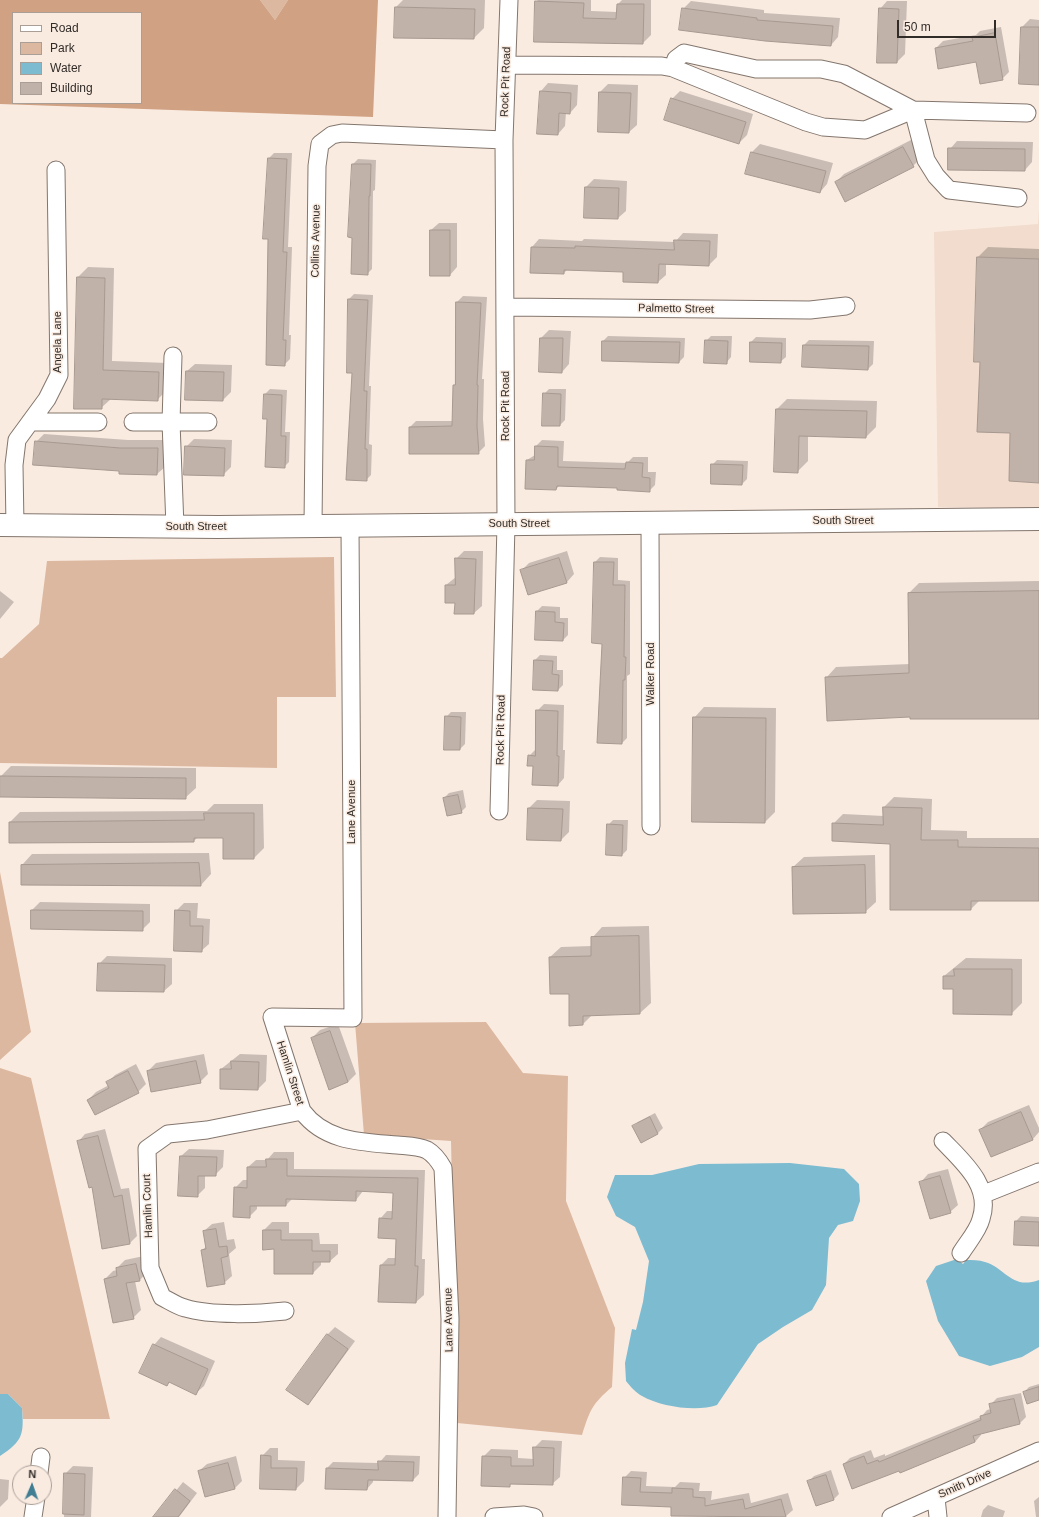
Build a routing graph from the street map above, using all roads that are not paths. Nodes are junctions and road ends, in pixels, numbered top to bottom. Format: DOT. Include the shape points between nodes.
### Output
graph roads {
  1 [pos="509,0"];
  2 [pos="507,65"];
  3 [pos="673,68"];
  4 [pos="913,110"];
  5 [pos="1028,113"];
  6 [pos="504,140"];
  7 [pos="56,170"];
  8 [pos="1018,198"];
  9 [pos="846,306"];
  10 [pos="506,308"];
  11 [pos="173,356"];
  12 [pos="30,422"];
  13 [pos="98,422"];
  14 [pos="133,422"];
  15 [pos="171,422"];
  16 [pos="208,422"];
  17 [pos="1039,519"];
  18 [pos="650,523"];
  19 [pos="506,524"];
  20 [pos="313,525"];
  21 [pos="350,525"];
  22 [pos="8,526"];
  23 [pos="175,527"];
  24 [pos="499,811"];
  25 [pos="652,826"];
  26 [pos="272,1017"];
  27 [pos="302,1111"];
  28 [pos="942,1141"];
  29 [pos="407,1146"];
  30 [pos="1039,1172"];
  31 [pos="984,1194"];
  32 [pos="961,1254"];
  33 [pos="285,1311"];
  34 [pos="1039,1451"];
  35 [pos="936,1498"];
  36 [pos="35,1505"];
  37 [pos="33,1517"];
  38 [pos="447,1517"];
  39 [pos="494,1517"];
  40 [pos="534,1517"];
  41 [pos="891,1517"];
  42 [pos="938,1517"];
  1 -- 2 [label="street, Rock Pit Road"];
  2 -- 3 [label="street"];
  2 -- 6 [label="street, Rock Pit Road"];
  3 -- 4 [label="street" via="823,127 865,130"];
  3 -- 4 [label="street" via="676,59 684,53 756,69 821,69 844,74"];
  4 -- 5 [label="street"];
  4 -- 8 [label="street" via="926,160 949,190"];
  6 -- 10 [label="street, Rock Pit Road"];
  6 -- 20 [label="street, Collins Avenue" via="342,134 332,135 320,144 317,166"];
  7 -- 12 [label="street, Angela Lane" via="59,375 47,399"];
  9 -- 10 [label="street, Palmetto Street" via="810,310"];
  10 -- 19 [label="street, Rock Pit Road"];
  11 -- 15 [label="street"];
  12 -- 13 [label="street"];
  12 -- 22 [label="street, Angela Lane" via="18,440"];
  14 -- 15 [label="street"];
  15 -- 16 [label="street"];
  15 -- 23 [label="street"];
  17 -- 18 [label="main road, South Street"];
  18 -- 19 [label="main road, South Street"];
  18 -- 25 [label="street, Walker Road"];
  19 -- 21 [label="main road, South Street"];
  19 -- 24 [label="street, Rock Pit Road"];
  20 -- 21 [label="main road, South Street"];
  20 -- 23 [label="main road, South Street"];
  21 -- 26 [label="street, Lane Avenue" via="353,1018"];
  22 -- 23 [label="main road, South Street"];
  26 -- 27 [label="street, Hamlin Street"];
  27 -- 29 [label="street, Hamlin Street" via="320,1128 350,1141"];
  27 -- 33 [label="street, Hamlin Court" via="207,1130 168,1134 147,1149 150,1268 162,1297 185,1308 211,1312 253,1314"];
  28 -- 31 [label="street" via="970,1169"];
  29 -- 38 [label="street, Lane Avenue" via="424,1149 433,1155 443,1168 450,1319"];
  30 -- 31 [label="street"];
  31 -- 32 [label="street" via="982,1219"];
  34 -- 35 [label="street, Smith Drive"];
  35 -- 41 [label="street, Smith Drive"];
  35 -- 42 [label="street"];
  36 -- 37 [label="street"];
  39 -- 40 [label="street"];
}
